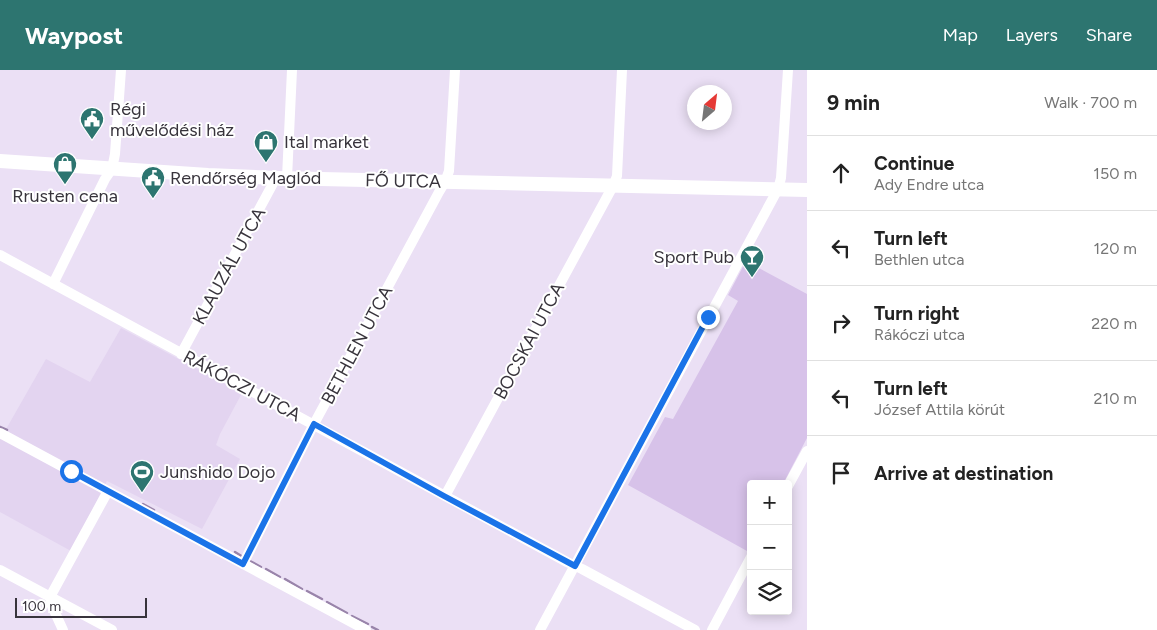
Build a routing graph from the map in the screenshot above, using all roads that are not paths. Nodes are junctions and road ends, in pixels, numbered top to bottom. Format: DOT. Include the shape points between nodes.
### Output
graph roads {
  1 [pos="121,70"];
  2 [pos="292,70"];
  3 [pos="455,70"];
  4 [pos="622,70"];
  5 [pos="788,70"];
  6 [pos="0,161"];
  7 [pos="112,169"];
  8 [pos="282,178"];
  9 [pos="446,182"];
  10 [pos="614,186"];
  11 [pos="778,190"];
  12 [pos="807,190"];
  13 [pos="0,255"];
  14 [pos="53,284"];
  15 [pos="181,354"];
  16 [pos="314,424"];
  17 [pos="0,433"];
  18 [pos="807,451"];
  19 [pos="791,480"];
  20 [pos="108,491"];
  21 [pos="444,496"];
  22 [pos="243,564"];
  23 [pos="747,564"];
  24 [pos="575,566"];
  25 [pos="0,570"];
  26 [pos="50,597"];
  27 [pos="63,630"];
  28 [pos="112,630"];
  29 [pos="366,630"];
  30 [pos="540,630"];
  31 [pos="695,630"];
  32 [pos="712,630"];
  1 -- 7 [label="street"];
  2 -- 8 [label="street"];
  3 -- 9 [label="street"];
  4 -- 10 [label="street"];
  5 -- 11 [label="street"];
  6 -- 7 [label="main road, FŐ UTCA"];
  7 -- 8 [label="main road, FŐ UTCA"];
  7 -- 14 [label="street"];
  8 -- 9 [label="main road, FŐ UTCA"];
  8 -- 15 [label="street, KLAUZÁL UTCA"];
  9 -- 10 [label="main road, FŐ UTCA"];
  9 -- 16 [label="street, BETHLEN UTCA"];
  10 -- 11 [label="main road, FŐ UTCA"];
  10 -- 21 [label="street, BOCSKAI UTCA"];
  11 -- 12 [label="main road, FŐ UTCA"];
  11 -- 24 [label="street"];
  13 -- 14 [label="street, RÁKÓCZI UTCA"];
  14 -- 15 [label="street, RÁKÓCZI UTCA"];
  15 -- 16 [label="street, RÁKÓCZI UTCA"];
  16 -- 21 [label="street, RÁKÓCZI UTCA"];
  16 -- 22 [label="street, BETHLEN UTCA"];
  17 -- 20 [label="street"];
  18 -- 19 [label="street"];
  20 -- 22 [label="street"];
  20 -- 26 [label="street"];
  21 -- 24 [label="street, RÁKÓCZI UTCA"];
  22 -- 29 [label="street"];
  23 -- 32 [label="street"];
  24 -- 30 [label="street"];
  24 -- 31 [label="street, RÁKÓCZI UTCA"];
  25 -- 26 [label="street"];
  26 -- 27 [label="street"];
  26 -- 28 [label="street"];
}
